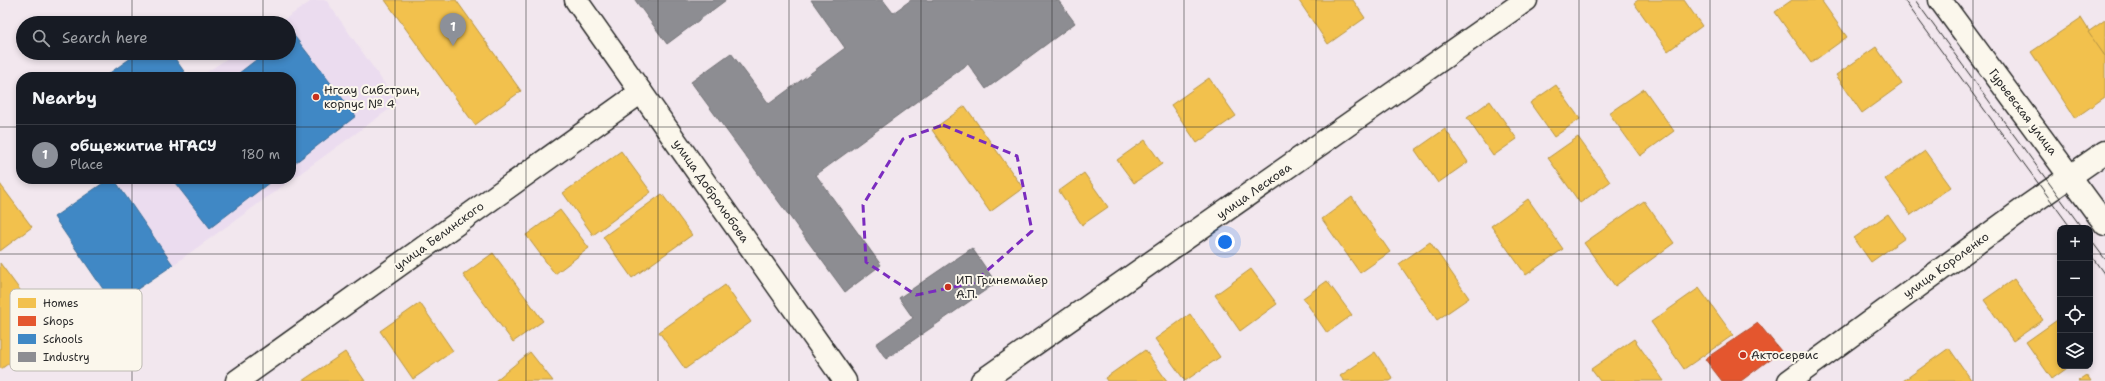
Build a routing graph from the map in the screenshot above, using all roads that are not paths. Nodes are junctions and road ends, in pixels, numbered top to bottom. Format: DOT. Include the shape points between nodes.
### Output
graph roads {
  1 [pos="576,0"];
  2 [pos="1526,0"];
  3 [pos="1940,0"];
  4 [pos="641,92"];
  5 [pos="2105,152"];
  6 [pos="2070,176"];
  7 [pos="2105,224"];
  8 [pos="237,381"];
  9 [pos="845,381"];
  10 [pos="982,381"];
  11 [pos="1789,381"];
  1 -- 4 [label="street, улица Добролюбова"];
  2 -- 10 [label="street, улица Лескова"];
  3 -- 6 [label="street, Гурьевская улица"];
  4 -- 8 [label="street, улица Белинского"];
  4 -- 9 [label="street, улица Добролюбова"];
  5 -- 6 [label="street, улица Короленко"];
  6 -- 7 [label="street, Гурьевская улица"];
  6 -- 11 [label="street, улица Короленко"];
}
